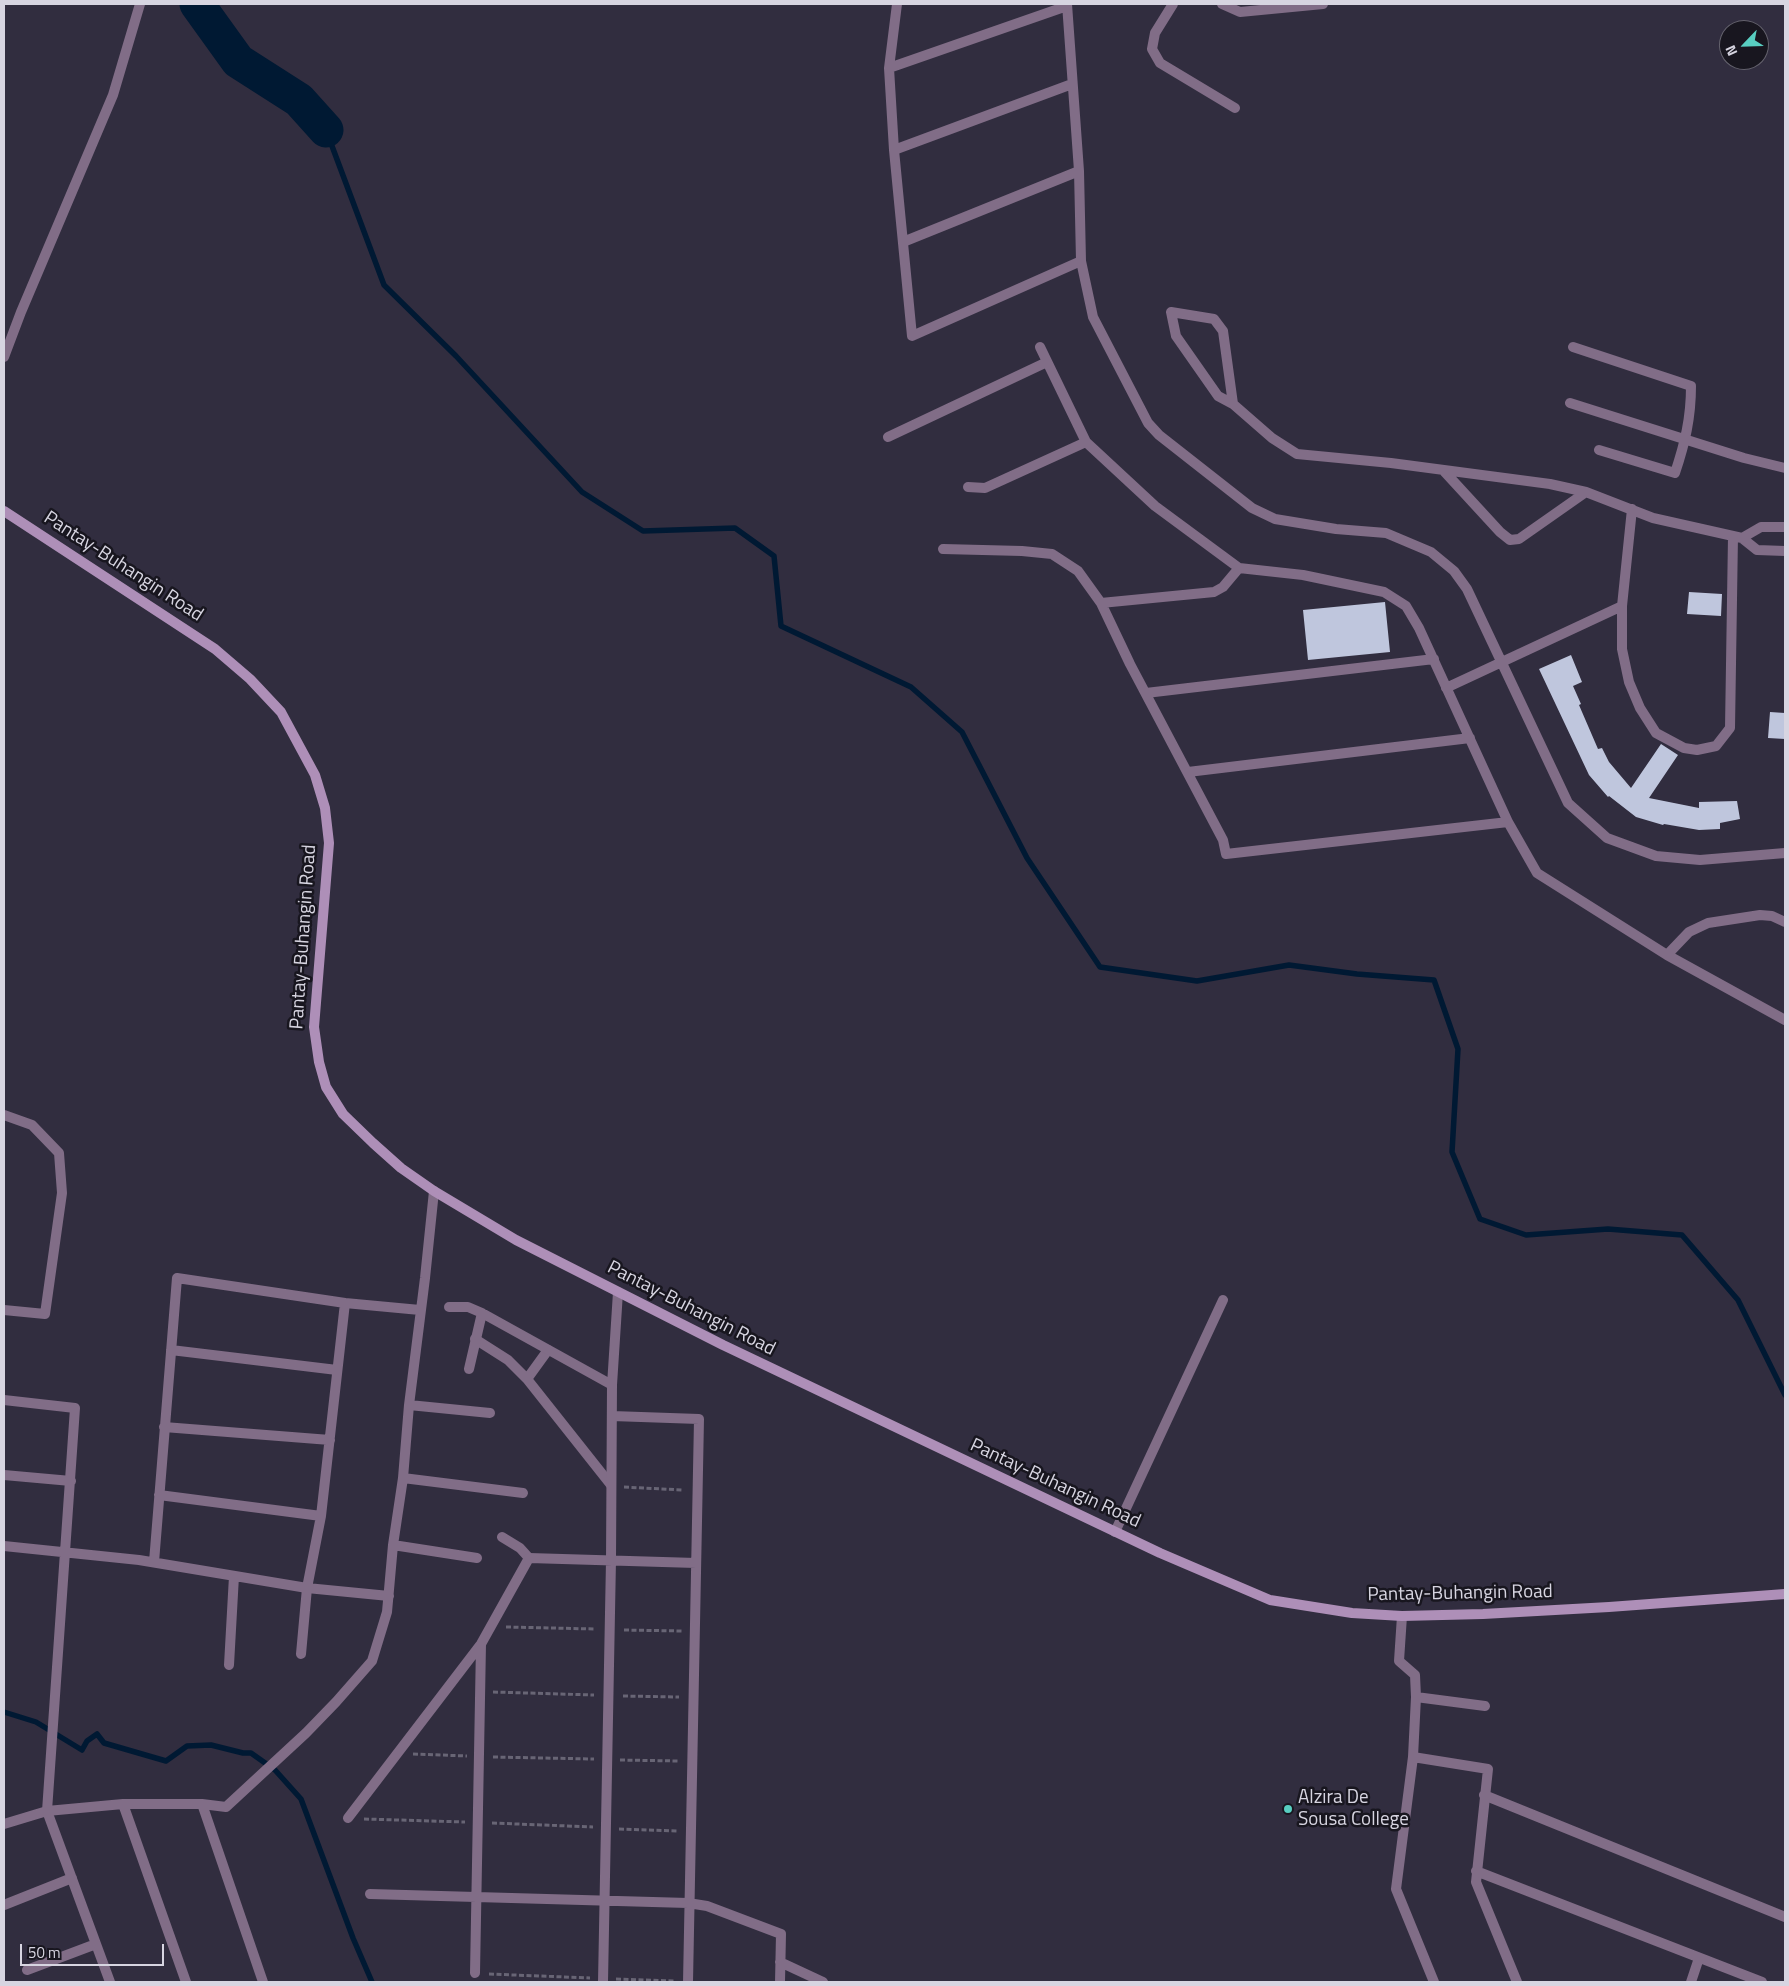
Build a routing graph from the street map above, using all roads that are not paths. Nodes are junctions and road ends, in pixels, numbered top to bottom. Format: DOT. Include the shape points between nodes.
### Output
graph roads {
  1 [pos="140,4"];
  2 [pos="897,4"];
  3 [pos="1173,4"];
  4 [pos="1222,4"];
  5 [pos="1323,4"];
  6 [pos="1067,5"];
  7 [pos="889,68"];
  8 [pos="1072,84"];
  9 [pos="1235,108"];
  10 [pos="894,150"];
  11 [pos="1079,171"];
  12 [pos="903,242"];
  13 [pos="1081,261"];
  14 [pos="1040,347"];
  15 [pos="1573,347"];
  16 [pos="4,357"];
  17 [pos="1047,362"];
  18 [pos="1570,403"];
  19 [pos="1233,404"];
  20 [pos="888,437"];
  21 [pos="1686,438"];
  22 [pos="1086,442"];
  23 [pos="1599,450"];
  24 [pos="1785,468"];
  25 [pos="1443,470"];
  26 [pos="968,487"];
  27 [pos="1586,492"];
  28 [pos="1632,509"];
  29 [pos="4,511"];
  30 [pos="1785,527"];
  31 [pos="1738,537"];
  32 [pos="943,549"];
  33 [pos="1785,551"];
  34 [pos="1239,568"];
  35 [pos="1101,603"];
  36 [pos="1622,606"];
  37 [pos="1434,659"];
  38 [pos="1503,663"];
  39 [pos="1446,688"];
  40 [pos="1146,693"];
  41 [pos="1470,738"];
  42 [pos="1188,772"];
  43 [pos="1508,822"];
  44 [pos="1785,853"];
  45 [pos="1785,922"];
  46 [pos="1667,955"];
  47 [pos="1785,1020"];
  48 [pos="4,1114"];
  49 [pos="434,1191"];
  50 [pos="618,1292"];
  51 [pos="1223,1300"];
  52 [pos="345,1303"];
  53 [pos="450,1307"];
  54 [pos="4,1310"];
  55 [pos="420,1310"];
  56 [pos="482,1313"];
  57 [pos="475,1339"];
  58 [pos="171,1350"];
  59 [pos="548,1350"];
  60 [pos="469,1369"];
  61 [pos="337,1370"];
  62 [pos="527,1380"];
  63 [pos="612,1386"];
  64 [pos="4,1400"];
  65 [pos="409,1405"];
  66 [pos="490,1413"];
  67 [pos="612,1416"];
  68 [pos="164,1427"];
  69 [pos="330,1440"];
  70 [pos="4,1475"];
  71 [pos="403,1478"];
  72 [pos="71,1481"];
  73 [pos="612,1485"];
  74 [pos="523,1493"];
  75 [pos="159,1496"];
  76 [pos="321,1516"];
  77 [pos="1115,1532"];
  78 [pos="502,1537"];
  79 [pos="393,1545"];
  80 [pos="4,1546"];
  81 [pos="66,1552"];
  82 [pos="477,1558"];
  83 [pos="529,1558"];
  84 [pos="611,1560"];
  85 [pos="154,1562"];
  86 [pos="696,1563"];
  87 [pos="234,1576"];
  88 [pos="308,1588"];
  89 [pos="1785,1594"];
  90 [pos="389,1596"];
  91 [pos="1402,1616"];
  92 [pos="481,1644"];
  93 [pos="301,1654"];
  94 [pos="229,1665"];
  95 [pos="1416,1697"];
  96 [pos="1485,1706"];
  97 [pos="1413,1758"];
  98 [pos="1484,1795"];
  99 [pos="123,1804"];
  100 [pos="202,1804"];
  101 [pos="47,1810"];
  102 [pos="348,1818"];
  103 [pos="4,1824"];
  104 [pos="1476,1871"];
  105 [pos="72,1878"];
  106 [pos="370,1894"];
  107 [pos="477,1898"];
  108 [pos="604,1901"];
  109 [pos="688,1903"];
  110 [pos="4,1904"];
  111 [pos="1785,1917"];
  112 [pos="96,1944"];
  113 [pos="1699,1958"];
  114 [pos="780,1962"];
  115 [pos="27,1970"];
  116 [pos="475,1973"];
  117 [pos="603,1980"];
  118 [pos="110,1982"];
  119 [pos="186,1982"];
  120 [pos="262,1982"];
  121 [pos="688,1982"];
  122 [pos="780,1982"];
  123 [pos="823,1982"];
  124 [pos="1434,1982"];
  125 [pos="1516,1982"];
  126 [pos="1691,1982"];
  127 [pos="1762,1982"];
  1 -- 16 [label="street" via="113,95"];
  2 -- 7 [label="street"];
  3 -- 9 [label="street" via="1155,33 1152,49 1160,63"];
  4 -- 5 [label="street" via="1240,12"];
  6 -- 7 [label="street"];
  6 -- 8 [label="street"];
  7 -- 10 [label="street"];
  8 -- 10 [label="street"];
  8 -- 11 [label="street"];
  10 -- 12 [label="street"];
  11 -- 12 [label="street"];
  11 -- 13 [label="street"];
  12 -- 13 [label="street" via="912,336"];
  13 -- 38 [label="street" via="1093,317 1148,423 1159,435 1252,508 1275,519 1386,533 1431,552 1454,571 1467,589"];
  14 -- 17 [label="street"];
  15 -- 21 [label="street" via="1691,386"];
  17 -- 20 [label="street"];
  17 -- 22 [label="street"];
  18 -- 21 [label="street"];
  19 -- 19 [label="street" via="1223,331 1214,319 1171,312 1176,336 1218,396"];
  19 -- 25 [label="street" via="1272,438 1297,454"];
  21 -- 23 [label="street" via="1675,473"];
  21 -- 24 [label="street"];
  22 -- 26 [label="street" via="985,488"];
  22 -- 34 [label="street" via="1155,506"];
  25 -- 27 [label="street"];
  25 -- 27 [label="street" via="1510,540 1518,539"];
  27 -- 28 [label="street"];
  28 -- 31 [label="street" via="1654,518"];
  28 -- 36 [label="street"];
  29 -- 49 [label="street, Pantay-Buhangin Road" via="215,649 281,712 315,775 325,808 329,843 314,1028 326,1087 343,1114 373,1143"];
  30 -- 31 [label="street" via="1761,527"];
  31 -- 33 [label="street" via="1757,550"];
  31 -- 36 [label="street" via="1730,728 1716,746 1697,750 1684,748 1656,733 1629,682 1622,649"];
  32 -- 35 [label="street" via="1022,550 1052,554 1078,571"];
  34 -- 35 [label="street" via="1223,587 1214,592"];
  34 -- 37 [label="street" via="1303,575 1384,592 1406,606"];
  35 -- 40 [label="street"];
  36 -- 38 [label="street"];
  37 -- 39 [label="street"];
  37 -- 40 [label="street"];
  38 -- 39 [label="street"];
  38 -- 44 [label="street" via="1568,803 1607,838 1656,856 1700,860"];
  39 -- 41 [label="street"];
  40 -- 42 [label="street"];
  41 -- 42 [label="street"];
  41 -- 43 [label="street"];
  42 -- 43 [label="street" via="1223,840 1226,854"];
  43 -- 46 [label="street" via="1537,873"];
  45 -- 46 [label="street" via="1760,915 1708,923 1689,932"];
  46 -- 47 [label="street"];
  48 -- 54 [label="street" via="32,1125 59,1153 62,1194 45,1314"];
  49 -- 50 [label="street, Pantay-Buhangin Road" via="516,1240"];
  49 -- 55 [label="street"];
  50 -- 63 [label="street"];
  50 -- 77 [label="street, Pantay-Buhangin Road" via="722,1345"];
  51 -- 77 [label="street"];
  52 -- 55 [label="street"];
  52 -- 58 [label="street" via="176,1278"];
  52 -- 61 [label="street"];
  53 -- 56 [label="street" via="468,1307"];
  55 -- 65 [label="street"];
  56 -- 57 [label="street"];
  56 -- 59 [label="street"];
  57 -- 60 [label="street"];
  57 -- 62 [label="street" via="508,1360"];
  58 -- 61 [label="street"];
  58 -- 68 [label="street"];
  59 -- 62 [label="street"];
  59 -- 63 [label="street"];
  61 -- 69 [label="street"];
  62 -- 73 [label="street"];
  63 -- 67 [label="street"];
  64 -- 72 [label="street" via="75,1408"];
  65 -- 66 [label="street"];
  65 -- 71 [label="street"];
  67 -- 73 [label="street"];
  67 -- 86 [label="street" via="699,1419"];
  68 -- 69 [label="street"];
  68 -- 75 [label="street"];
  69 -- 76 [label="street"];
  70 -- 72 [label="street"];
  71 -- 74 [label="street"];
  71 -- 79 [label="street"];
  72 -- 81 [label="street"];
  73 -- 84 [label="street"];
  75 -- 76 [label="street"];
  75 -- 85 [label="street"];
  76 -- 88 [label="street"];
  77 -- 91 [label="street, Pantay-Buhangin Road" via="1270,1600 1352,1613"];
  78 -- 83 [label="street"];
  79 -- 82 [label="street"];
  79 -- 90 [label="street"];
  80 -- 81 [label="street"];
  81 -- 85 [label="street"];
  81 -- 101 [label="street"];
  83 -- 84 [label="street"];
  83 -- 92 [label="street"];
  84 -- 86 [label="street"];
  84 -- 108 [label="street"];
  85 -- 87 [label="street"];
  86 -- 109 [label="street"];
  87 -- 88 [label="street"];
  87 -- 94 [label="street"];
  88 -- 90 [label="street"];
  88 -- 93 [label="street"];
  89 -- 91 [label="street, Pantay-Buhangin Road" via="1618,1607"];
  90 -- 100 [label="street" via="388,1612 372,1660 336,1702 226,1807"];
  91 -- 95 [label="street" via="1398,1661 1415,1675"];
  92 -- 102 [label="street"];
  92 -- 107 [label="street"];
  95 -- 96 [label="street"];
  95 -- 97 [label="street"];
  97 -- 98 [label="street" via="1488,1769"];
  97 -- 124 [label="street" via="1396,1889"];
  98 -- 104 [label="street"];
  98 -- 111 [label="street"];
  99 -- 100 [label="street"];
  99 -- 101 [label="street"];
  99 -- 119 [label="street"];
  100 -- 120 [label="street"];
  101 -- 103 [label="street"];
  101 -- 105 [label="street"];
  104 -- 113 [label="street"];
  104 -- 125 [label="street" via="1476,1882"];
  105 -- 110 [label="street"];
  105 -- 112 [label="street"];
  106 -- 107 [label="street"];
  107 -- 108 [label="street"];
  107 -- 116 [label="street"];
  108 -- 109 [label="street"];
  108 -- 117 [label="street"];
  109 -- 114 [label="street" via="707,1906 781,1934"];
  109 -- 121 [label="street"];
  112 -- 115 [label="street"];
  112 -- 118 [label="street"];
  113 -- 126 [label="street"];
  113 -- 127 [label="street"];
  114 -- 122 [label="street"];
  114 -- 123 [label="street"];
}
